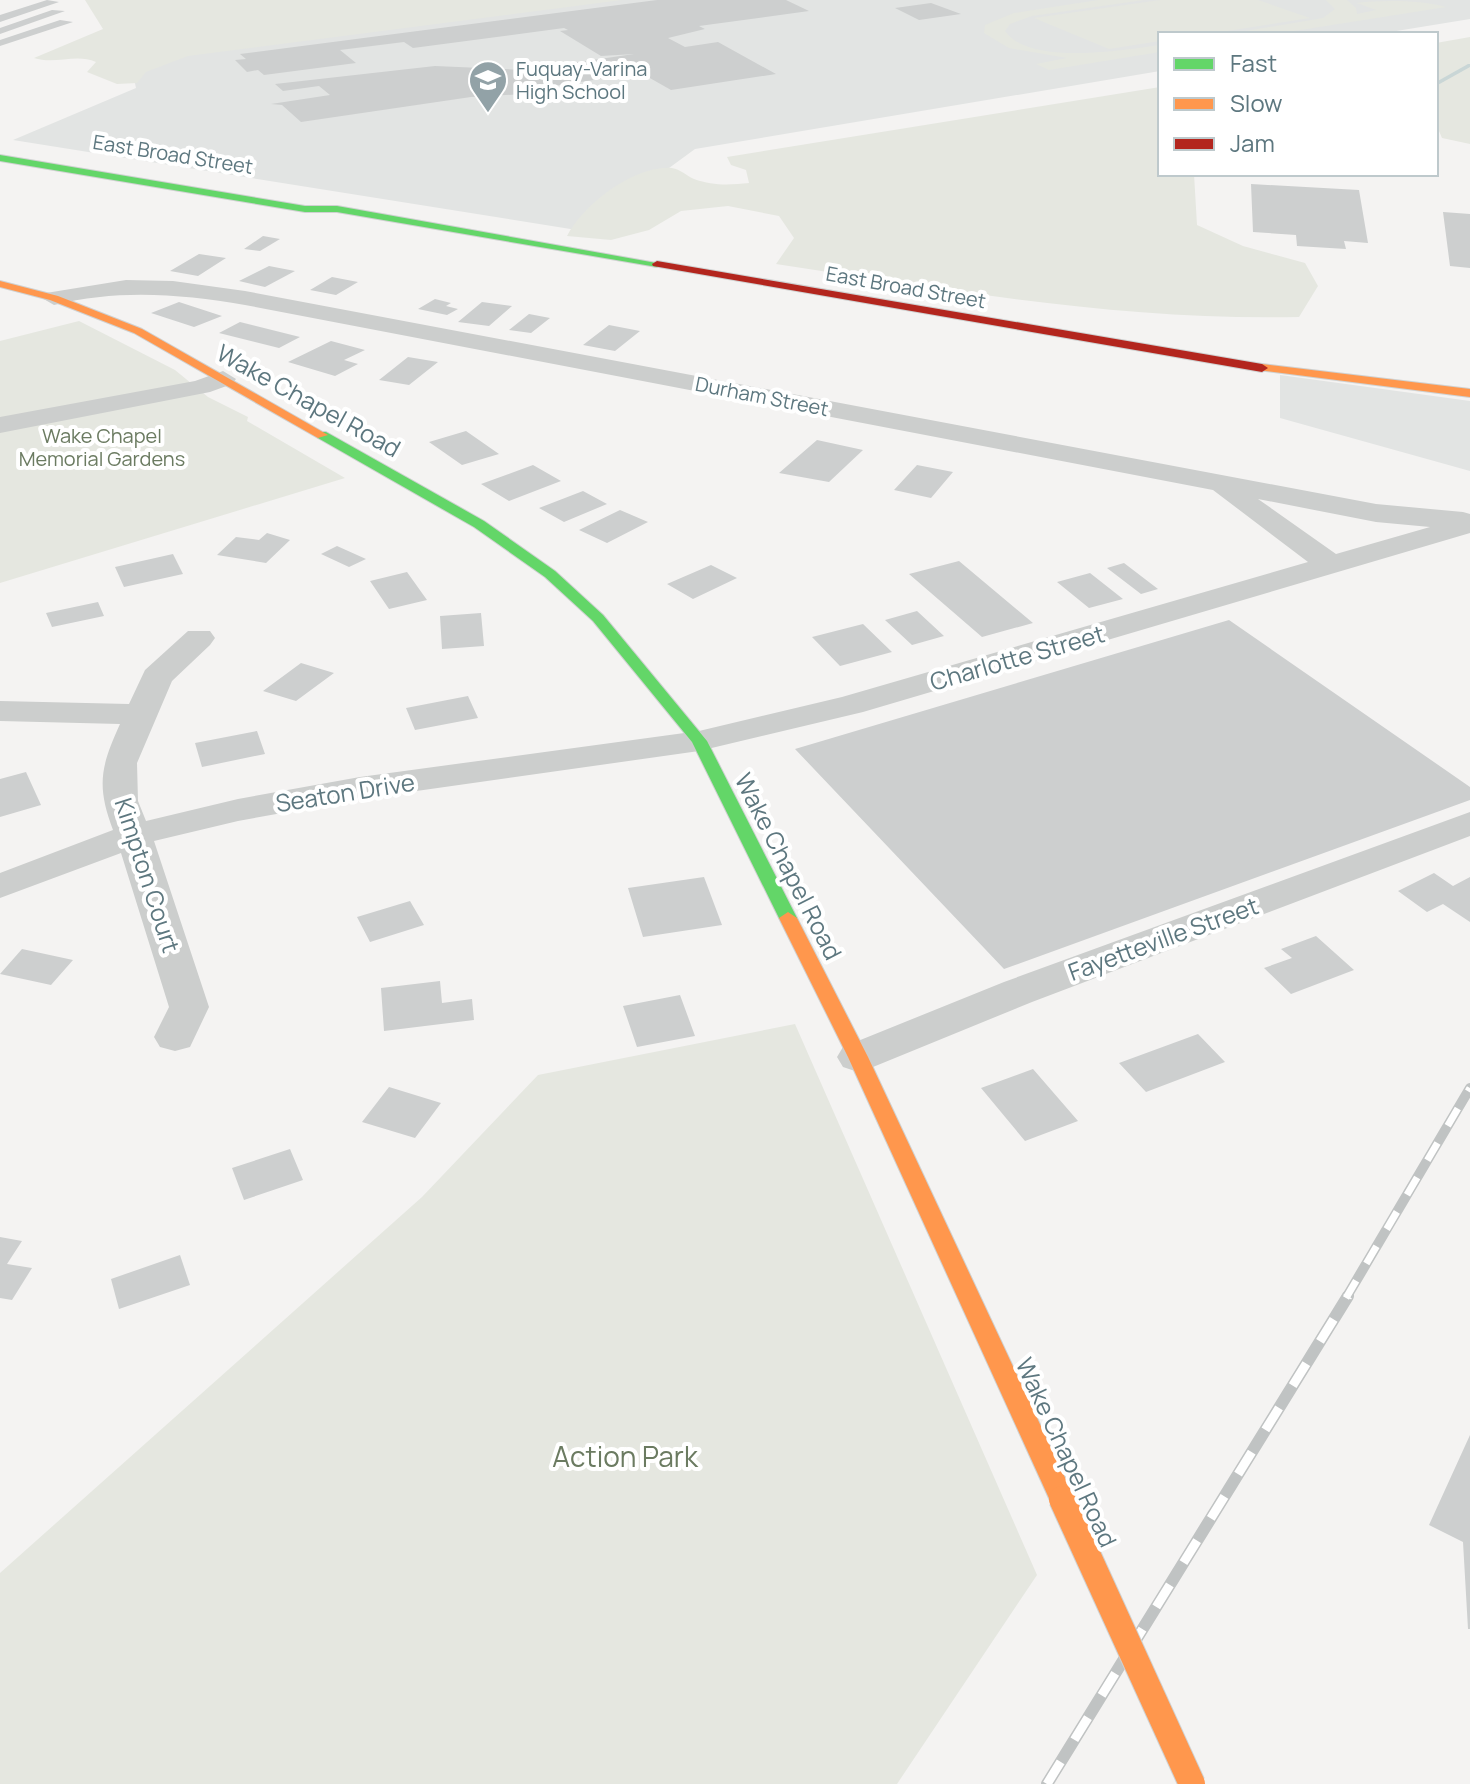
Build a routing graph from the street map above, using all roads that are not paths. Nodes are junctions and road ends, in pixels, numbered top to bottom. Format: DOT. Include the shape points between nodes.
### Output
graph roads {
  1 [pos="0,148"];
  2 [pos="0,158"];
  3 [pos="337,209"];
  4 [pos="0,284"];
  5 [pos="54,298"];
  6 [pos="223,379"];
  7 [pos="1470,393"];
  8 [pos="0,425"];
  9 [pos="1217,483"];
  10 [pos="1470,523"];
  11 [pos="1332,565"];
  12 [pos="199,638"];
  13 [pos="0,711"];
  14 [pos="139,714"];
  15 [pos="699,741"];
  16 [pos="1470,823"];
  17 [pos="133,835"];
  18 [pos="0,886"];
  19 [pos="175,1037"];
  20 [pos="858,1057"];
  21 [pos="1192,1784"];
  1 -- 3 [label="main road, East Broad Street" via="321,201"];
  2 -- 3 [label="main road, East Broad Street" via="305,209"];
  3 -- 7 [label="main road, East Broad Street" via="1246,366"];
  4 -- 5 [label="main road, Wake Chapel Road"];
  5 -- 6 [label="main road, Wake Chapel Road" via="138,331"];
  5 -- 9 [label="street, Durham Street" via="118,284 200,291"];
  6 -- 8 [label="street"];
  6 -- 15 [label="main road, Wake Chapel Road" via="479,524 550,574 598,618"];
  9 -- 10 [label="street, Durham Street" via="1376,513"];
  9 -- 11 [label="street"];
  10 -- 11 [label="street, Charlotte Street"];
  11 -- 15 [label="street, Charlotte Street" via="851,705"];
  12 -- 14 [label="street, Kimpton Court" via="157,677"];
  13 -- 14 [label="street"];
  14 -- 17 [label="street, Kimpton Court" via="120,763 120,801"];
  15 -- 17 [label="street, Seaton Drive" via="360,788"];
  15 -- 20 [label="main road, Wake Chapel Road"];
  16 -- 20 [label="street, Fayetteville Street"];
  17 -- 18 [label="street, Seaton Drive"];
  17 -- 19 [label="street, Kimpton Court" via="189,1007"];
  20 -- 21 [label="main road, Wake Chapel Road, bridge"];
}
